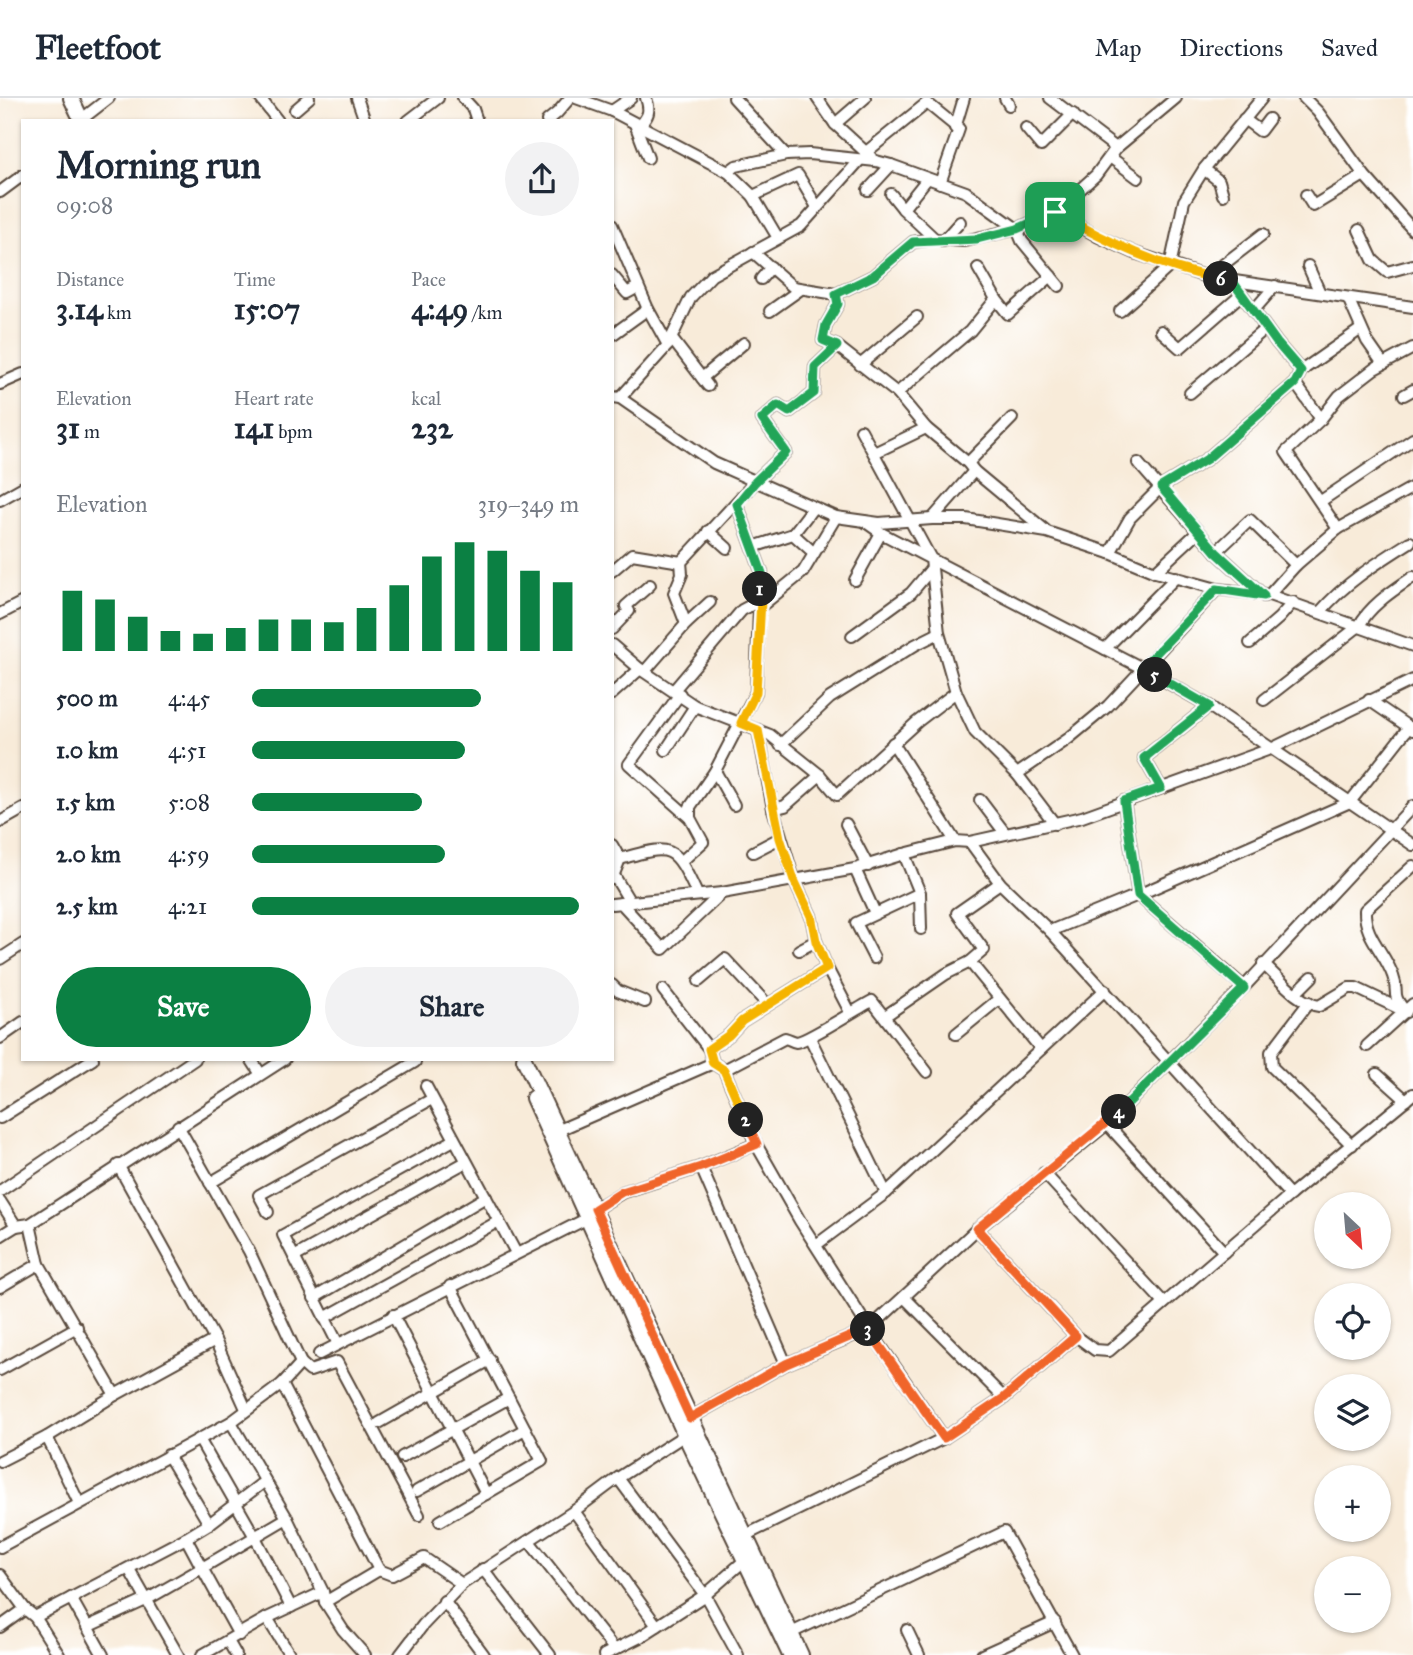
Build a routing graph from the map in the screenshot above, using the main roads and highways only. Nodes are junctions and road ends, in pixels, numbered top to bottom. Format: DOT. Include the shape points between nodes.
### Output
graph roads {
  1 [pos="64,98"];
  2 [pos="71,98"];
  3 [pos="78,119"];
  4 [pos="79,119"];
  5 [pos="515,1061"];
  6 [pos="525,1061"];
  7 [pos="564,1155"];
  8 [pos="591,1214"];
  9 [pos="790,1655"];
  10 [pos="801,1655"];
  1 -- 3 [label="main road"];
  2 -- 4 [label="main road"];
  5 -- 7 [label="main road"];
  6 -- 7 [label="main road" via="559,1130"];
  7 -- 8 [label="main road"];
  8 -- 9 [label="main road" via="685,1435"];
  8 -- 10 [label="main road"];
}
